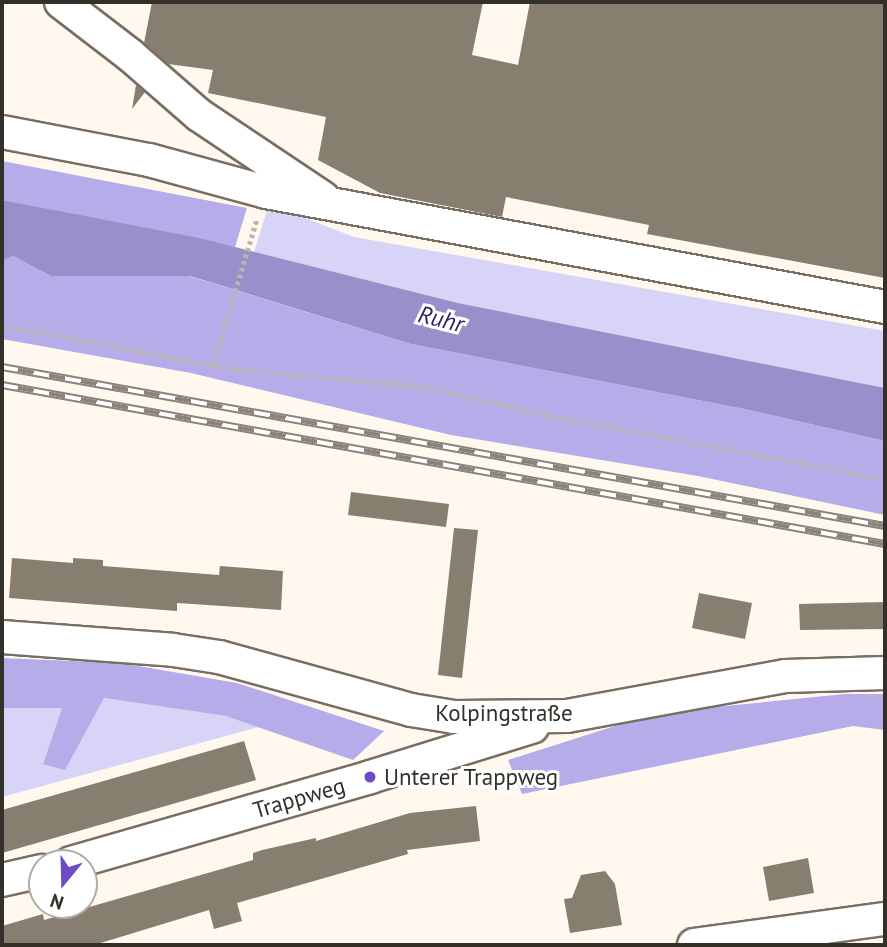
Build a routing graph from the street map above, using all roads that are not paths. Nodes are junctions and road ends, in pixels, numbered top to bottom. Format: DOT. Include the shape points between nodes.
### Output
graph roads {
  1 [pos="61,2"];
  2 [pos="2,132"];
  3 [pos="335,206"];
  4 [pos="885,307"];
  5 [pos="2,637"];
  6 [pos="885,673"];
  7 [pos="566,716"];
  8 [pos="98,855"];
  9 [pos="28,874"];
  10 [pos="2,880"];
  11 [pos="885,919"];
  12 [pos="694,945"];
  1 -- 3 [label="street" via="210,123"];
  2 -- 3 [label="street" via="149,160"];
  3 -- 4 [label="street"];
  5 -- 7 [label="street, Kolpingstraße" via="219,657 411,710 454,717"];
  6 -- 7 [label="street, Kolpingstraße" via="785,676"];
  7 -- 8 [label="street, Trappweg"];
  9 -- 10 [label="street"];
  11 -- 12 [label="street"];
}
